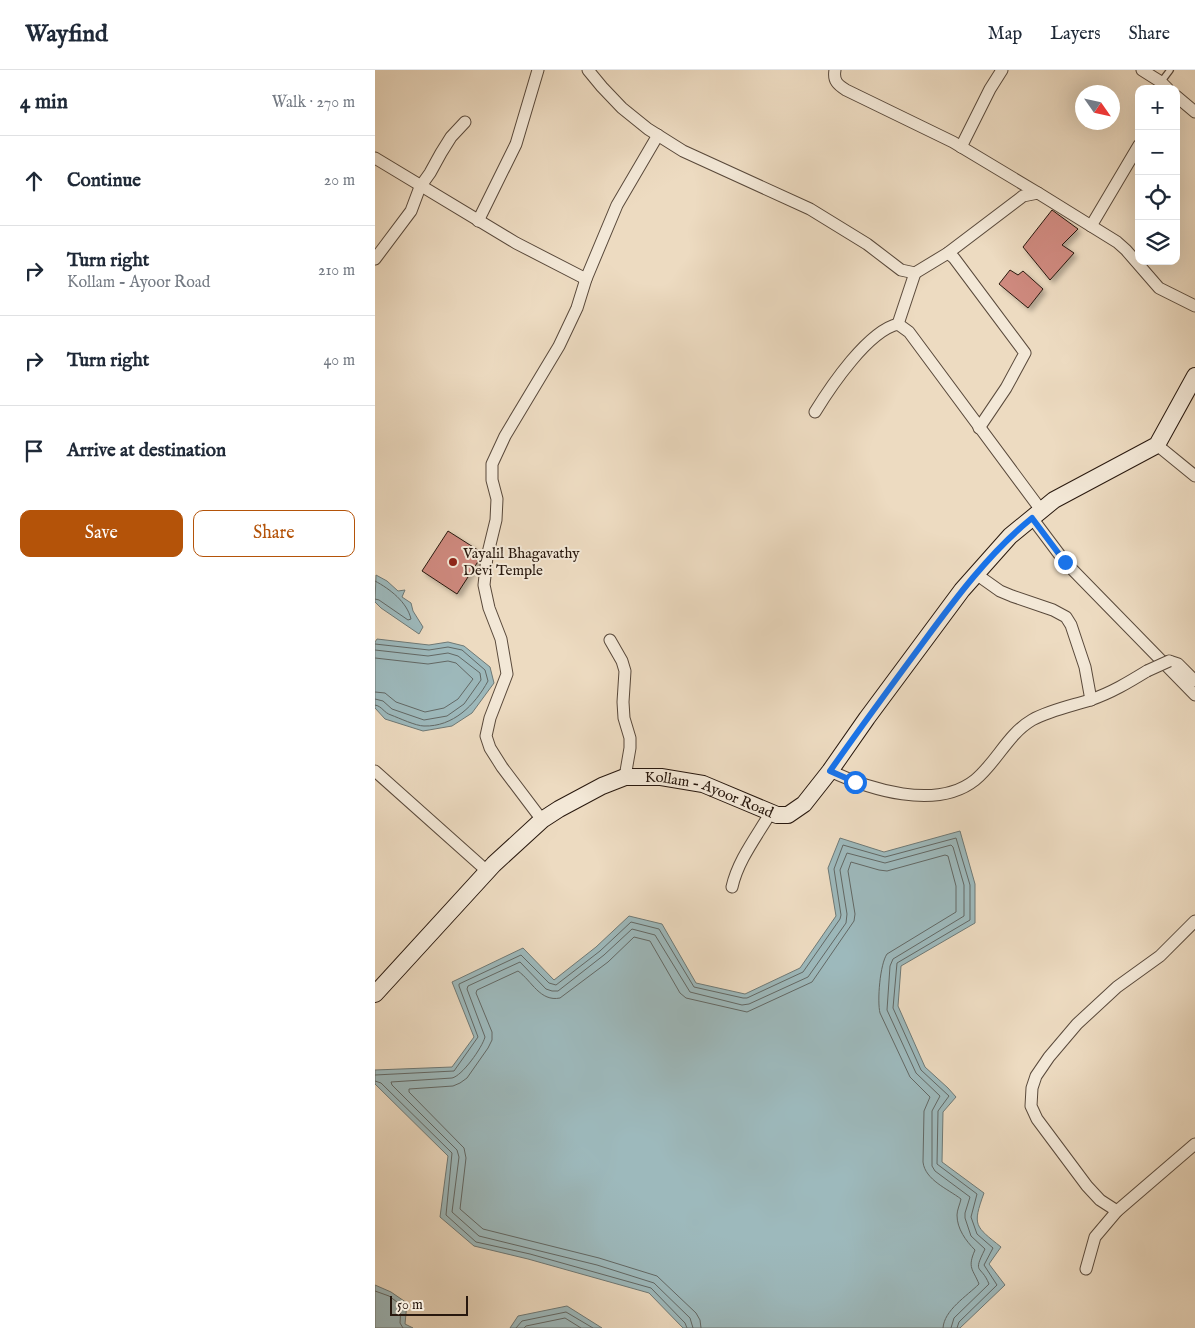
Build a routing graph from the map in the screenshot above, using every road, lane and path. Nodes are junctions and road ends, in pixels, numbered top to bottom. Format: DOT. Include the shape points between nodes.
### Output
graph roads {
  1 [pos="538,70"];
  2 [pos="588,70"];
  3 [pos="835,70"];
  4 [pos="1002,70"];
  5 [pos="1142,70"];
  6 [pos="1170,70"];
  7 [pos="1165,85"];
  8 [pos="1180,99"];
  9 [pos="1195,112"];
  10 [pos="465,122"];
  11 [pos="658,136"];
  12 [pos="961,148"];
  13 [pos="1135,152"];
  14 [pos="375,158"];
  15 [pos="420,187"];
  16 [pos="1038,193"];
  17 [pos="477,221"];
  18 [pos="1091,226"];
  19 [pos="948,253"];
  20 [pos="375,259"];
  21 [pos="915,272"];
  22 [pos="585,279"];
  23 [pos="1195,306"];
  24 [pos="898,324"];
  25 [pos="1195,376"];
  26 [pos="815,412"];
  27 [pos="979,428"];
  28 [pos="1157,445"];
  29 [pos="1195,476"];
  30 [pos="1037,514"];
  31 [pos="976,574"];
  32 [pos="609,640"];
  33 [pos="1195,681"];
  34 [pos="1195,695"];
  35 [pos="1091,700"];
  36 [pos="375,771"];
  37 [pos="830,771"];
  38 [pos="625,777"];
  39 [pos="771,812"];
  40 [pos="541,820"];
  41 [pos="487,871"];
  42 [pos="732,888"];
  43 [pos="1195,922"];
  44 [pos="375,994"];
  45 [pos="1195,1144"];
  46 [pos="1117,1211"];
  47 [pos="1086,1269"];
  1 -- 17 [label="street" via="516,144"];
  2 -- 11 [label="street" via="622,108"];
  3 -- 12 [label="street" via="837,84 846,90"];
  4 -- 12 [label="street"];
  5 -- 7 [label="street"];
  6 -- 7 [label="lane"];
  8 -- 9 [label="street"];
  10 -- 15 [label="street" via="451,137"];
  11 -- 21 [label="street" via="683,151 810,209 867,244 901,270"];
  11 -- 22 [label="street" via="617,205"];
  12 -- 16 [label="street"];
  13 -- 18 [label="street"];
  14 -- 15 [label="street"];
  15 -- 17 [label="street"];
  15 -- 20 [label="street" via="411,211"];
  16 -- 18 [label="street"];
  16 -- 19 [label="street" via="1023,196"];
  17 -- 22 [label="street"];
  18 -- 23 [label="street" via="1126,250 1159,288"];
  19 -- 21 [label="street"];
  19 -- 27 [label="street" via="1025,353"];
  21 -- 24 [label="street"];
  22 -- 40 [label="street" via="577,308 559,346 505,436 493,464 491,480 497,499 484,585 501,639 507,674 490,718 487,736 490,748 502,767"];
  24 -- 26 [label="street" via="861,350"];
  24 -- 27 [label="street" via="909,332"];
  25 -- 28 [label="main road"];
  27 -- 30 [label="street"];
  28 -- 29 [label="street"];
  28 -- 30 [label="main road, Kollam - Ayoor Road" via="1054,500"];
  30 -- 31 [label="main road, Kollam - Ayoor Road" via="1010,536"];
  30 -- 34 [label="street" via="1065,562"];
  31 -- 35 [label="street" via="1000,591 1062,614 1069,620 1085,668"];
  31 -- 37 [label="main road, Kollam - Ayoor Road"];
  32 -- 38 [label="street" via="625,671 624,718 630,738"];
  33 -- 35 [label="street, bridge" via="1178,664 1169,662"];
  35 -- 37 [label="street" via="1041,715 1030,722 975,780 957,791 929,796 893,792 855,782"];
  36 -- 41 [label="street"];
  37 -- 39 [label="main road, Kollam - Ayoor Road" via="796,810 788,815"];
  38 -- 39 [label="main road, Kollam - Ayoor Road" via="703,784"];
  38 -- 40 [label="main road, Kollam - Ayoor Road"];
  39 -- 42 [label="street" via="741,861"];
  40 -- 41 [label="main road, Kollam - Ayoor Road"];
  41 -- 44 [label="main road, Kollam - Ayoor Road" via="387,976"];
  43 -- 46 [label="street" via="1160,956 1117,987 1077,1024 1035,1076 1031,1106 1037,1119 1087,1186"];
  45 -- 46 [label="street"];
  46 -- 47 [label="street" via="1095,1237"];
}
